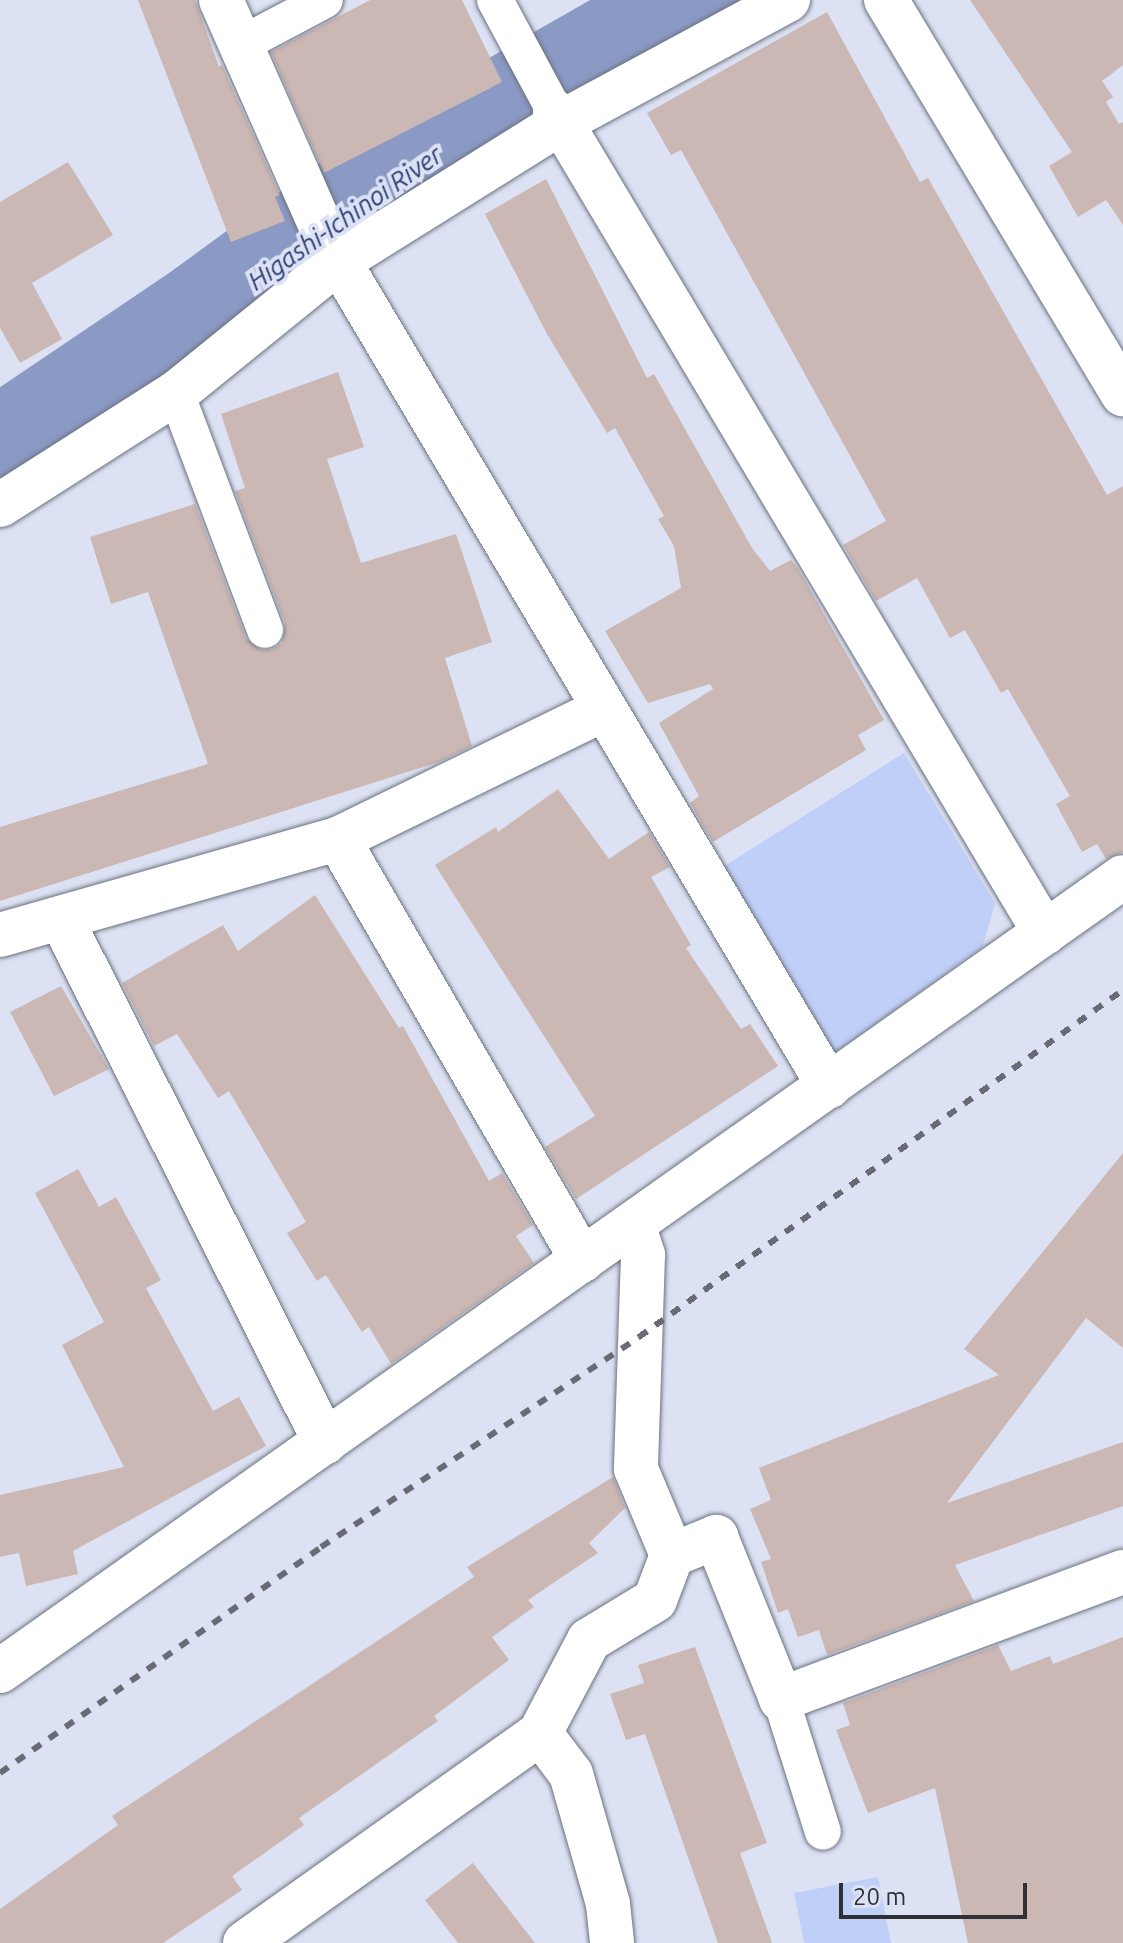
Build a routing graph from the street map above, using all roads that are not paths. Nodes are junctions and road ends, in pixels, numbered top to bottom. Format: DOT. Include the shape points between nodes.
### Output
graph roads {
  1 [pos="221,0"];
  2 [pos="325,0"];
  3 [pos="495,0"];
  4 [pos="788,0"];
  5 [pos="886,0"];
  6 [pos="240,45"];
  7 [pos="552,105"];
  8 [pos="326,237"];
  9 [pos="176,393"];
  10 [pos="1123,394"];
  11 [pos="0,505"];
  12 [pos="265,630"];
  13 [pos="604,709"];
  14 [pos="338,839"];
  15 [pos="1123,877"];
  16 [pos="61,918"];
  17 [pos="1045,933"];
  18 [pos="0,935"];
  19 [pos="829,1086"];
  20 [pos="633,1224"];
  21 [pos="582,1260"];
  22 [pos="325,1442"];
  23 [pos="672,1555"];
  24 [pos="1123,1572"];
  25 [pos="0,1671"];
  26 [pos="781,1699"];
  27 [pos="540,1733"];
  28 [pos="823,1832"];
  29 [pos="245,1943"];
  30 [pos="612,1943"];
  1 -- 6 [label="street"];
  2 -- 6 [label="lane"];
  3 -- 7 [label="lane"];
  4 -- 7 [label="street"];
  5 -- 10 [label="street"];
  6 -- 8 [label="street"];
  7 -- 8 [label="street"];
  7 -- 17 [label="street"];
  8 -- 9 [label="street"];
  8 -- 13 [label="street"];
  9 -- 11 [label="street"];
  9 -- 12 [label="lane"];
  13 -- 14 [label="street"];
  13 -- 19 [label="street"];
  14 -- 16 [label="street"];
  14 -- 21 [label="street"];
  15 -- 17 [label="street"];
  16 -- 18 [label="street"];
  16 -- 22 [label="street"];
  17 -- 19 [label="street"];
  19 -- 20 [label="street"];
  20 -- 21 [label="street"];
  20 -- 23 [label="street" via="643,1255 636,1469"];
  21 -- 22 [label="street"];
  22 -- 25 [label="street"];
  23 -- 26 [label="street" via="716,1537"];
  23 -- 27 [label="street" via="655,1600 589,1640"];
  24 -- 26 [label="street"];
  26 -- 28 [label="lane"];
  27 -- 29 [label="street"];
  27 -- 30 [label="street" via="571,1774 608,1904"];
}
